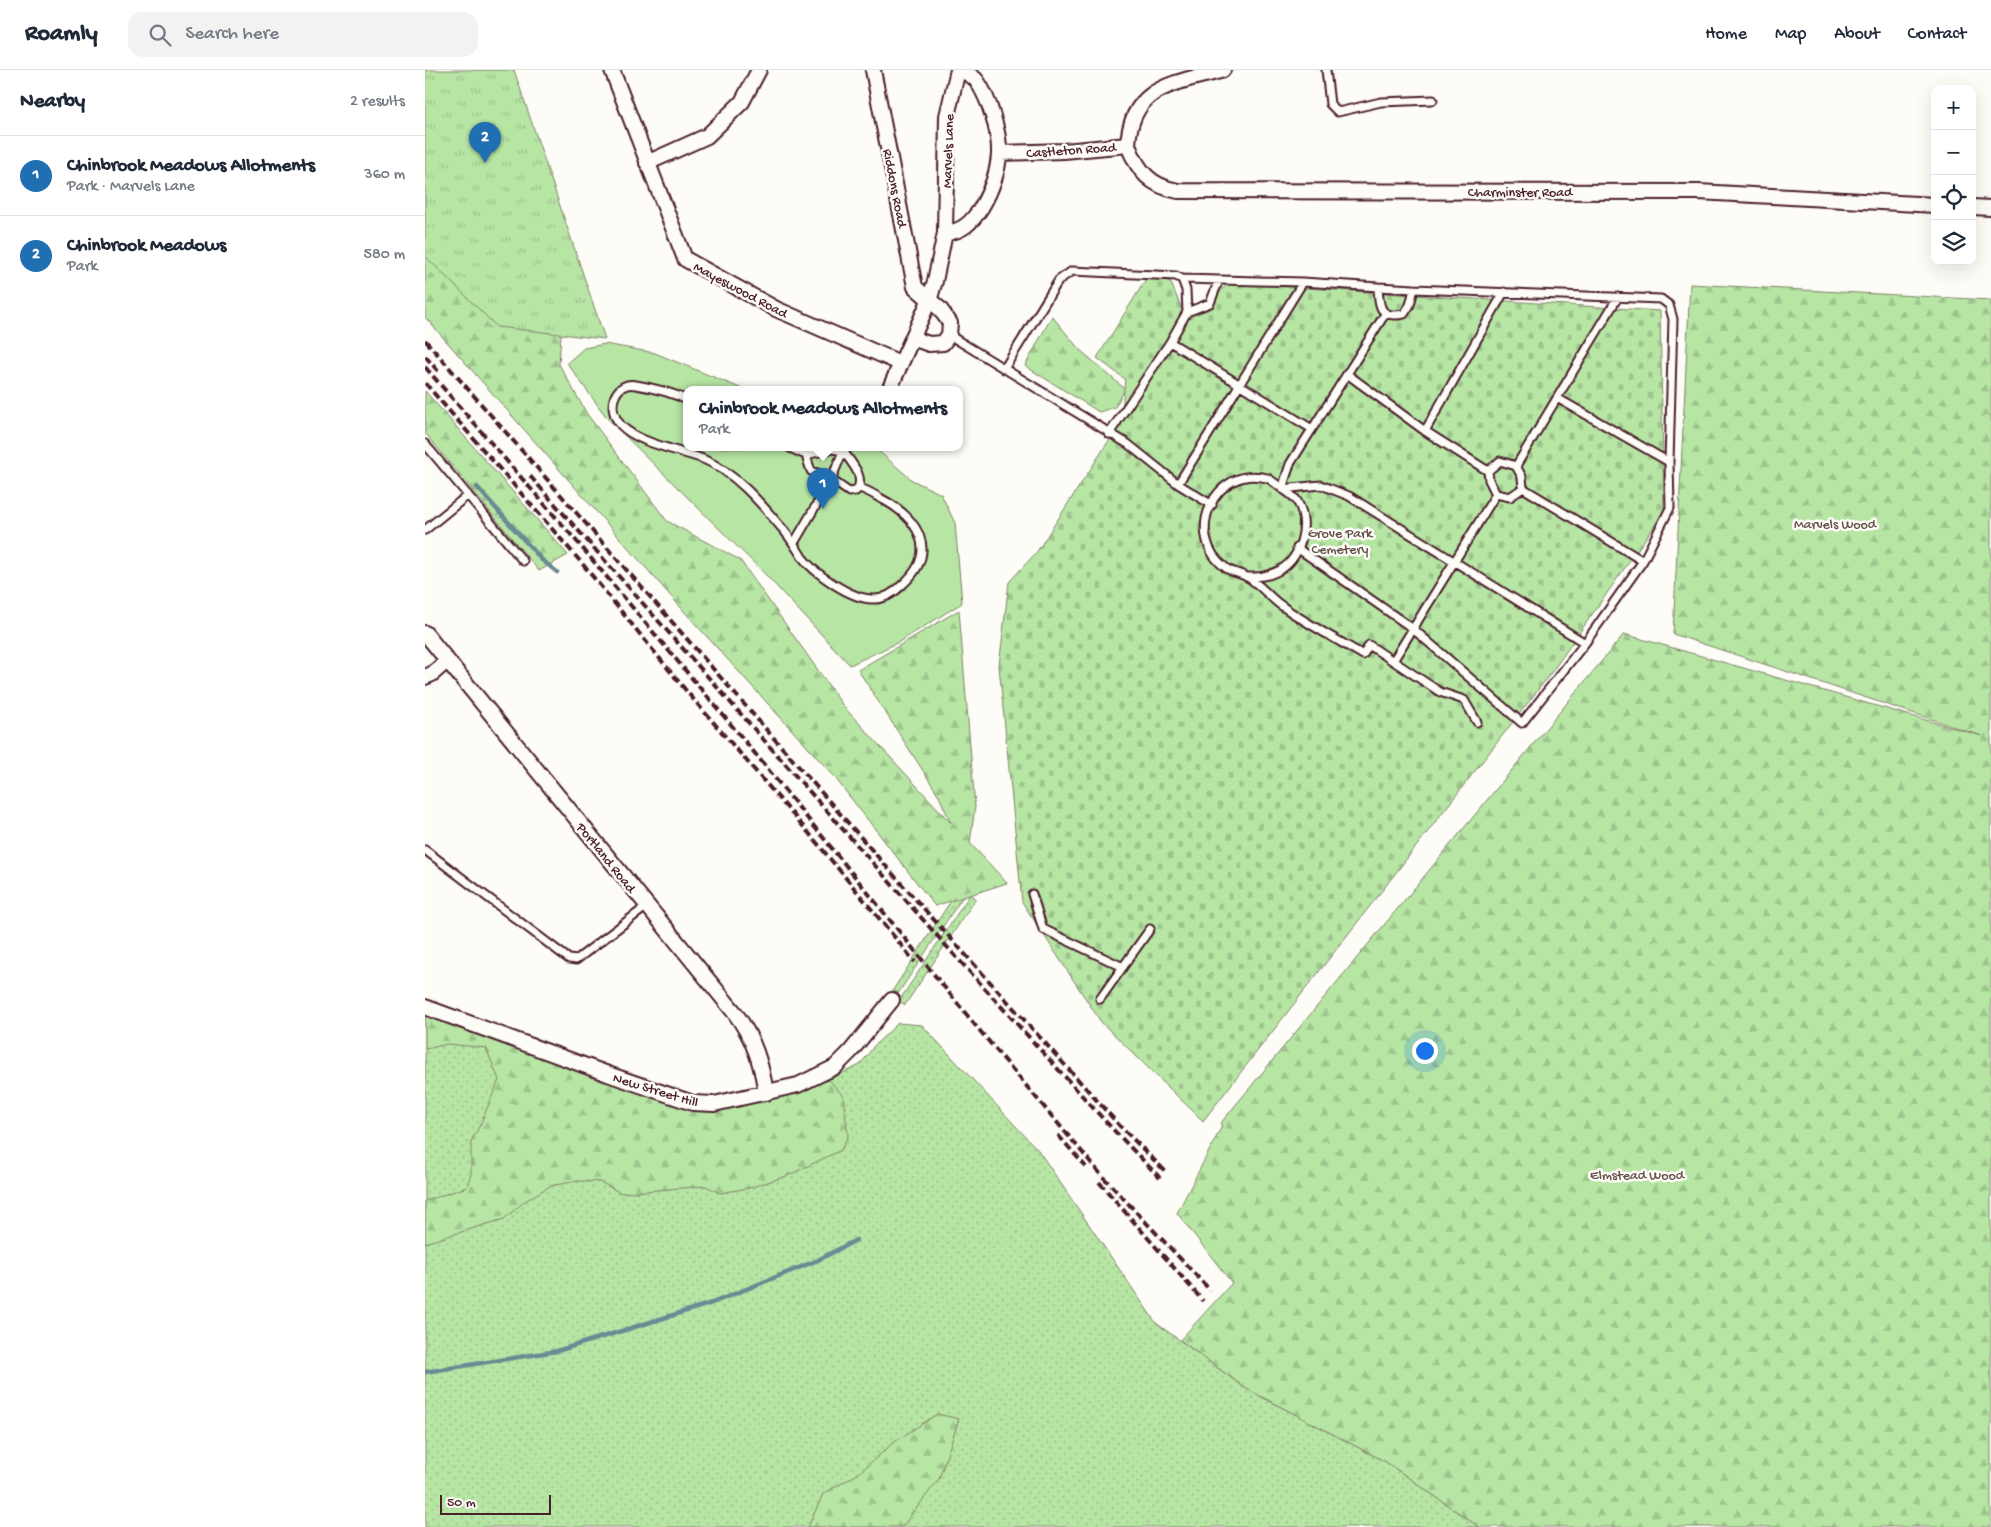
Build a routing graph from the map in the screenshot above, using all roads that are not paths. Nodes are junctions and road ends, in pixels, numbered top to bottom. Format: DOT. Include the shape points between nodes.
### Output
graph roads {
  1 [pos="612,70"];
  2 [pos="759,70"];
  3 [pos="873,70"];
  4 [pos="959,70"];
  5 [pos="1223,70"];
  6 [pos="1325,70"];
  7 [pos="1433,100"];
  8 [pos="1128,145"];
  9 [pos="999,153"];
  10 [pos="647,163"];
  11 [pos="1931,205"];
  12 [pos="1976,207"];
  13 [pos="1991,208"];
  14 [pos="945,233"];
  15 [pos="1182,279"];
  16 [pos="1219,280"];
  17 [pos="1303,282"];
  18 [pos="1378,287"];
  19 [pos="1414,289"];
  20 [pos="1504,292"];
  21 [pos="1618,297"];
  22 [pos="929,301"];
  23 [pos="1187,312"];
  24 [pos="1385,314"];
  25 [pos="949,335"];
  26 [pos="912,338"];
  27 [pos="1170,342"];
  28 [pos="900,364"];
  29 [pos="1004,369"];
  30 [pos="1347,374"];
  31 [pos="1240,384"];
  32 [pos="891,386"];
  33 [pos="683,398"];
  34 [pos="1557,398"];
  35 [pos="1312,429"];
  36 [pos="1425,431"];
  37 [pos="1109,434"];
  38 [pos="425,444"];
  39 [pos="797,451"];
  40 [pos="829,451"];
  41 [pos="845,451"];
  42 [pos="846,451"];
  43 [pos="808,456"];
  44 [pos="1669,462"];
  45 [pos="1515,466"];
  46 [pos="1488,471"];
  47 [pos="831,480"];
  48 [pos="1178,484"];
  49 [pos="859,488"];
  50 [pos="1523,488"];
  51 [pos="1282,489"];
  52 [pos="1496,494"];
  53 [pos="468,495"];
  54 [pos="1212,505"];
  55 [pos="425,530"];
  56 [pos="794,543"];
  57 [pos="1297,548"];
  58 [pos="523,561"];
  59 [pos="1456,562"];
  60 [pos="1643,562"];
  61 [pos="1247,577"];
  62 [pos="1412,628"];
  63 [pos="425,633"];
  64 [pos="1585,643"];
  65 [pos="1393,660"];
  66 [pos="447,661"];
  67 [pos="425,676"];
  68 [pos="1477,722"];
  69 [pos="425,850"];
  70 [pos="1031,894"];
  71 [pos="647,906"];
  72 [pos="1150,929"];
  73 [pos="1123,967"];
  74 [pos="1100,999"];
  75 [pos="892,1000"];
  76 [pos="425,1007"];
  77 [pos="766,1093"];
  1 -- 10 [label="street, Mayeswood Road"];
  2 -- 10 [label="street" via="741,102 707,136"];
  3 -- 22 [label="street, Riddons Road" via="915,287"];
  4 -- 9 [label="street, Marvels Lane" via="977,82 988,105"];
  4 -- 14 [label="street, Marvels Lane" via="947,116"];
  5 -- 8 [label="street, Castleton Road" via="1163,88 1146,98 1134,112"];
  6 -- 7 [label="lane" via="1330,104 1338,112 1381,102"];
  8 -- 9 [label="street, Castleton Road"];
  8 -- 11 [label="street, Charminster Road" via="1145,176 1154,184 1178,191 1698,192"];
  9 -- 14 [label="street, Marvels Lane" via="994,181 978,212 965,227"];
  10 -- 28 [label="street, Mayeswood Road" via="685,259 776,309"];
  12 -- 13 [label="street"];
  14 -- 22 [label="street, Marvels Lane"];
  15 -- 16 [label="lane"];
  15 -- 23 [label="lane"];
  15 -- 29 [label="lane" via="1136,272 1073,271 1066,274 1059,280"];
  16 -- 17 [label="lane"];
  16 -- 23 [label="lane" via="1210,303"];
  17 -- 18 [label="lane"];
  17 -- 31 [label="lane"];
  18 -- 19 [label="lane"];
  18 -- 24 [label="lane" via="1378,301"];
  19 -- 20 [label="lane"];
  19 -- 24 [label="lane" via="1404,314"];
  20 -- 21 [label="lane"];
  20 -- 36 [label="lane"];
  21 -- 34 [label="lane"];
  21 -- 44 [label="lane" via="1661,299 1669,305 1673,319"];
  22 -- 25 [label="street" via="947,316"];
  22 -- 26 [label="street, Marvels Lane"];
  23 -- 27 [label="lane"];
  24 -- 30 [label="lane"];
  25 -- 26 [label="street" via="939,344"];
  25 -- 29 [label="lane"];
  26 -- 28 [label="street, Marvels Lane"];
  27 -- 31 [label="lane"];
  27 -- 37 [label="lane"];
  28 -- 32 [label="street, Marvels Lane"];
  29 -- 37 [label="lane"];
  30 -- 35 [label="lane"];
  30 -- 36 [label="lane"];
  31 -- 35 [label="lane"];
  31 -- 48 [label="lane"];
  33 -- 56 [label="lane" via="633,384 616,394 612,401 615,418 625,430 719,468 743,487"];
  34 -- 44 [label="lane"];
  34 -- 45 [label="lane"];
  35 -- 51 [label="lane" via="1290,464"];
  36 -- 46 [label="lane"];
  37 -- 48 [label="lane" via="1128,444"];
  38 -- 53 [label="lane"];
  39 -- 43 [label="lane"];
  40 -- 43 [label="lane"];
  41 -- 47 [label="lane"];
  42 -- 49 [label="lane" via="859,477"];
  43 -- 47 [label="lane" via="811,471"];
  44 -- 60 [label="lane" via="1670,508"];
  45 -- 46 [label="lane" via="1499,461"];
  45 -- 50 [label="lane" via="1522,477"];
  46 -- 52 [label="lane"];
  47 -- 49 [label="lane" via="849,492"];
  47 -- 56 [label="lane"];
  48 -- 54 [label="lane"];
  49 -- 56 [label="lane" via="903,511 919,533 922,543 919,567 897,590 888,596 872,599 852,594 812,567"];
  50 -- 52 [label="lane" via="1510,497"];
  50 -- 60 [label="lane"];
  51 -- 54 [label="lane" via="1269,479 1251,477 1234,481 1220,490"];
  51 -- 57 [label="lane" via="1296,499 1303,515 1304,532"];
  51 -- 59 [label="lane" via="1321,486 1349,496"];
  52 -- 59 [label="lane"];
  53 -- 55 [label="lane"];
  53 -- 58 [label="lane"];
  54 -- 61 [label="lane" via="1204,519 1204,535 1209,550 1231,572"];
  57 -- 61 [label="lane" via="1290,562 1278,572 1263,577"];
  57 -- 62 [label="lane"];
  59 -- 62 [label="lane"];
  59 -- 64 [label="lane"];
  60 -- 64 [label="lane"];
  61 -- 65 [label="lane" via="1282,606 1363,656 1369,645"];
  62 -- 64 [label="lane" via="1521,723"];
  62 -- 65 [label="lane"];
  63 -- 66 [label="street, Portland Road"];
  65 -- 68 [label="lane" via="1440,692 1464,700"];
  66 -- 67 [label="street"];
  66 -- 71 [label="street, Portland Road"];
  69 -- 71 [label="lane" via="569,960 576,960"];
  70 -- 73 [label="lane" via="1043,929"];
  71 -- 77 [label="street, Portland Road" via="750,1034 763,1072"];
  72 -- 73 [label="lane"];
  73 -- 74 [label="lane"];
  75 -- 77 [label="street, New Street Hill" via="835,1067 798,1085"];
  76 -- 77 [label="street, New Street Hill" via="693,1103 714,1104"];
}
